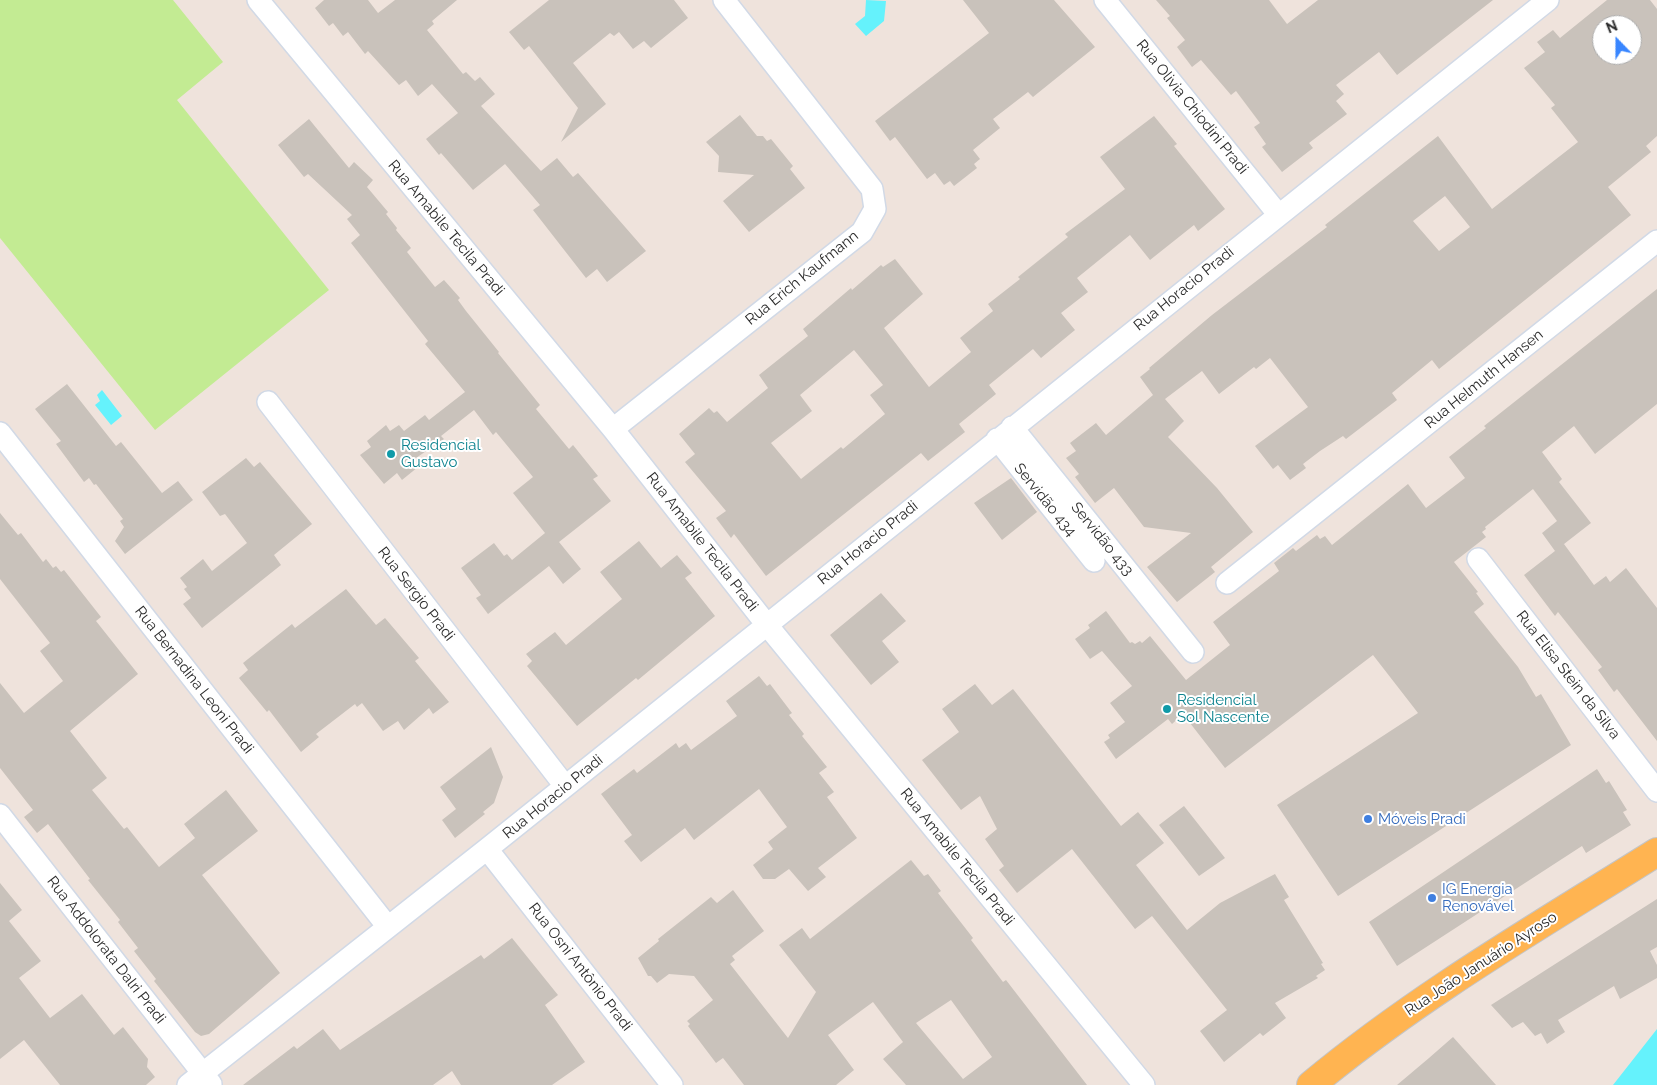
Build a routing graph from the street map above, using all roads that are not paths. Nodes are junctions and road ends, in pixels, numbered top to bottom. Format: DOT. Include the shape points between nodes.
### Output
graph roads {
  1 [pos="258,0"];
  2 [pos="724,0"];
  3 [pos="1105,0"];
  4 [pos="1548,0"];
  5 [pos="1278,214"];
  6 [pos="1657,241"];
  7 [pos="268,402"];
  8 [pos="613,429"];
  9 [pos="0,433"];
  10 [pos="1004,433"];
  11 [pos="1478,559"];
  12 [pos="1094,561"];
  13 [pos="1227,583"];
  14 [pos="767,625"];
  15 [pos="1193,652"];
  16 [pos="565,786"];
  17 [pos="1657,792"];
  18 [pos="1,820"];
  19 [pos="488,849"];
  20 [pos="1657,852"];
  21 [pos="388,927"];
  22 [pos="201,1081"];
  23 [pos="672,1085"];
  24 [pos="1144,1085"];
  25 [pos="1311,1085"];
  1 -- 8 [label="street, Rua Amabile Tecila Pradi"];
  2 -- 8 [label="street, Rua Erich Kaufmann" via="872,188 875,209 862,232"];
  3 -- 5 [label="street, Rua Olivia Chiodini Pradi"];
  4 -- 5 [label="street, Rua Horacio Pradi"];
  5 -- 10 [label="street, Rua Horacio Pradi"];
  6 -- 13 [label="street, Rua Helmuth Hansen"];
  7 -- 16 [label="street, Rua Sergio Pradi"];
  8 -- 14 [label="street, Rua Amabile Tecila Pradi"];
  9 -- 21 [label="street, Rua Bernadina Leoni Pradi"];
  10 -- 12 [label="street, Servidão 434"];
  10 -- 14 [label="street, Rua Horacio Pradi"];
  10 -- 15 [label="street, Servidão 433"];
  11 -- 17 [label="street, Rua Elisa Stein da Silva"];
  14 -- 16 [label="street, Rua Horacio Pradi"];
  14 -- 24 [label="street, Rua Amabile Tecila Pradi"];
  16 -- 19 [label="street, Rua Horacio Pradi"];
  18 -- 22 [label="street, Rua Addolorata Dalri Pradi"];
  19 -- 21 [label="street, Rua Horacio Pradi"];
  19 -- 23 [label="street, Rua Osni Antônio Pradi"];
  20 -- 25 [label="main road, Rua João Januário Ayroso" via="1434,993 1384,1027"];
  21 -- 22 [label="street, Rua Horacio Pradi"];
}
